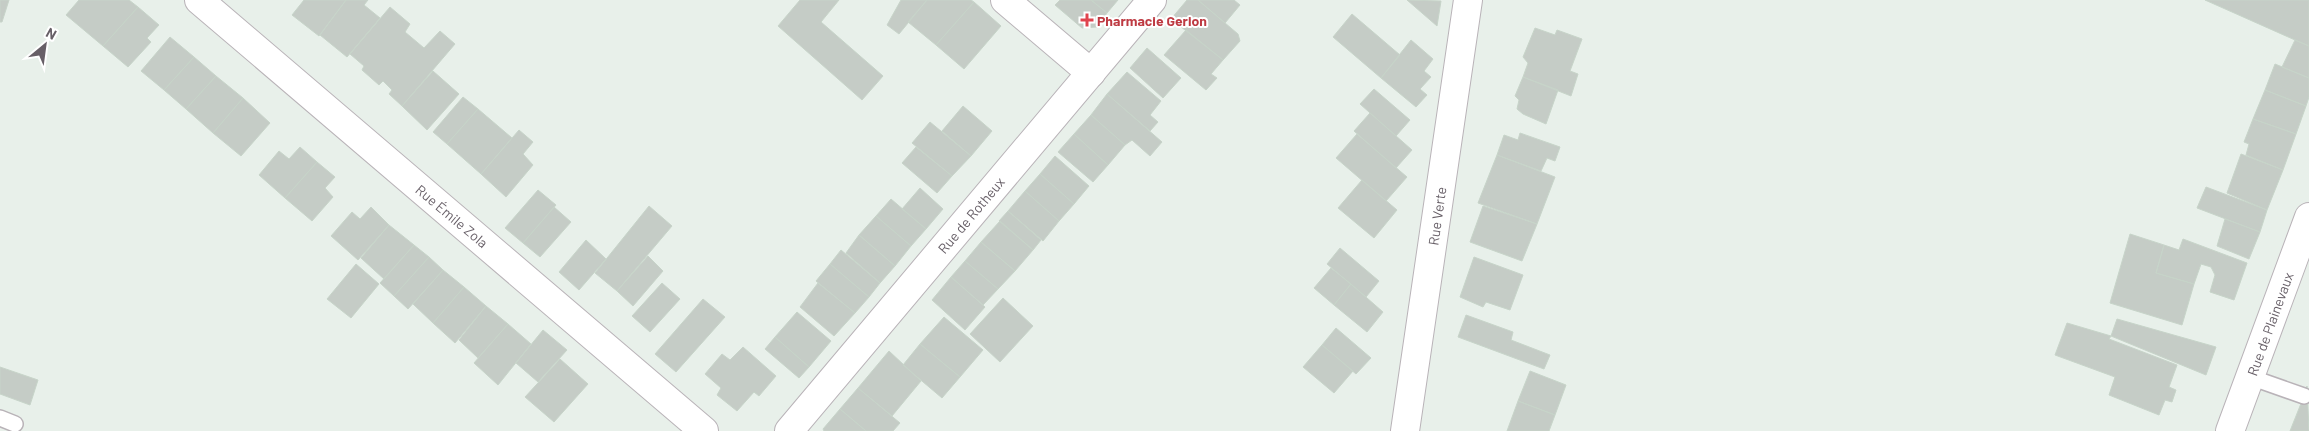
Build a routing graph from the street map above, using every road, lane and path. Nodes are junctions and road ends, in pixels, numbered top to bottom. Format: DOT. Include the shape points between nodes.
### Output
graph roads {
  1 [pos="199,0"];
  2 [pos="1006,0"];
  3 [pos="1152,0"];
  4 [pos="1468,0"];
  5 [pos="1091,73"];
  6 [pos="2309,217"];
  7 [pos="2250,377"];
  8 [pos="2304,396"];
  9 [pos="0,418"];
  10 [pos="15,424"];
  11 [pos="704,431"];
  12 [pos="789,431"];
  13 [pos="1405,431"];
  14 [pos="2230,431"];
  1 -- 11 [label="street, Rue Émile Zola"];
  2 -- 5 [label="street"];
  3 -- 5 [label="street, Rue de Rotheux"];
  4 -- 13 [label="street, Rue Verte"];
  5 -- 12 [label="street, Rue de Rotheux"];
  6 -- 7 [label="street, Rue de Plainevaux"];
  7 -- 8 [label="lane"];
  7 -- 14 [label="street, Rue de Plainevaux"];
  9 -- 10 [label="lane"];
}
